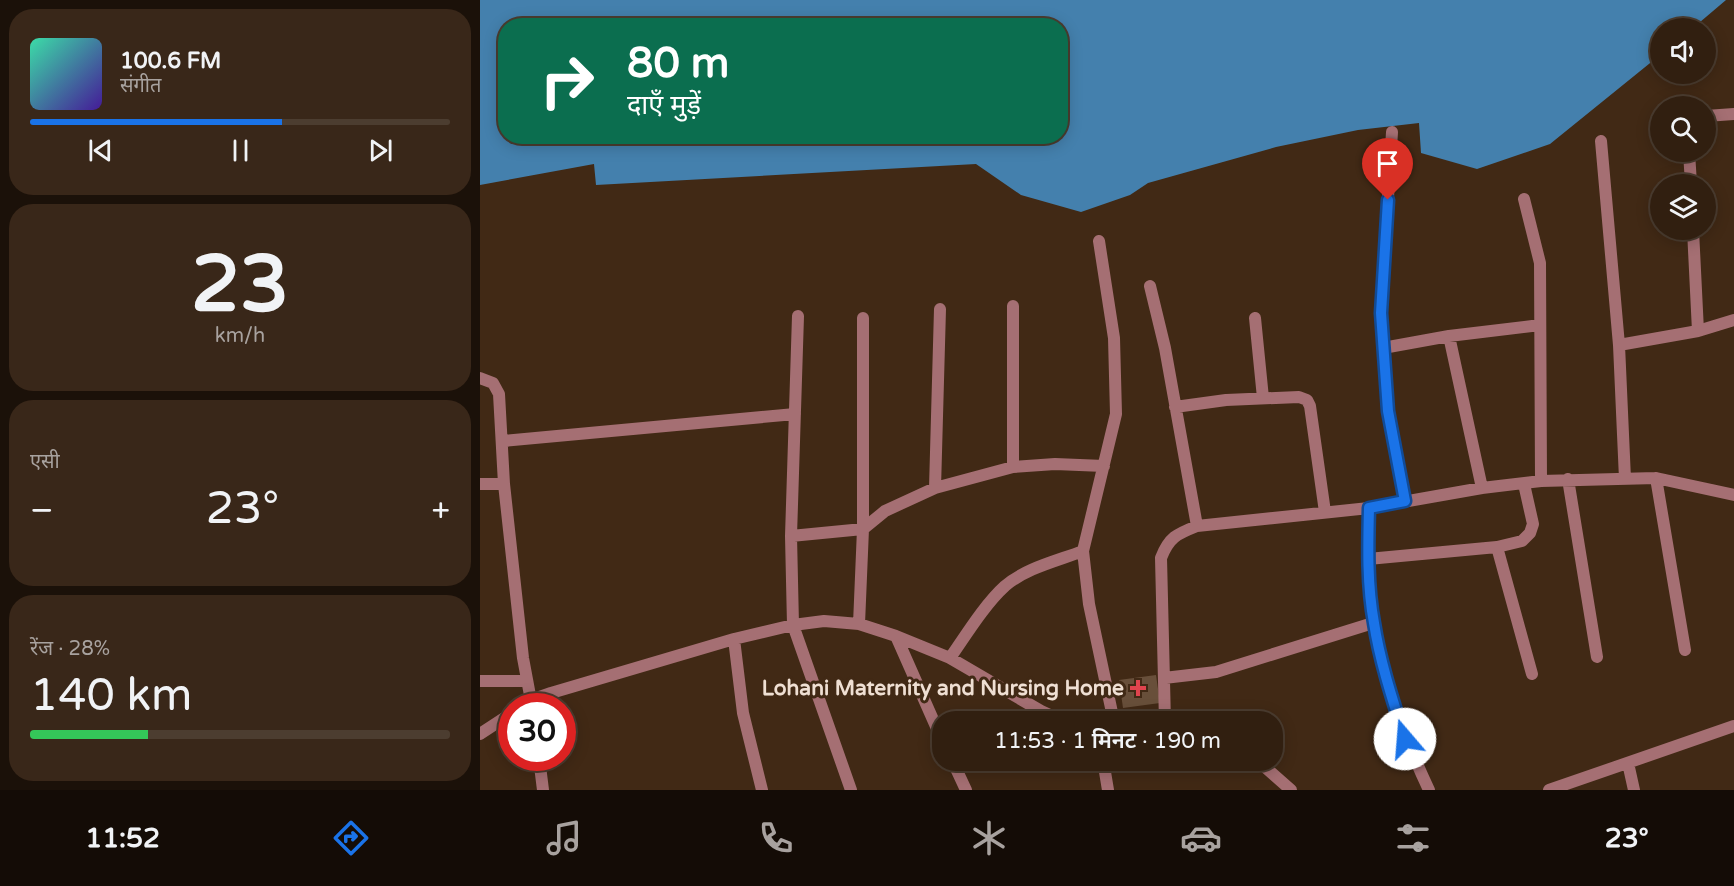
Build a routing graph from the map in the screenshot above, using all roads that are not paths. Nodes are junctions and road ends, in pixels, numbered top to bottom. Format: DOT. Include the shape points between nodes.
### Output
graph roads {
  1 [pos="1734,114"];
  2 [pos="1716,115"];
  3 [pos="1392,132"];
  4 [pos="1601,141"];
  5 [pos="1524,199"];
  6 [pos="1693,240"];
  7 [pos="1100,241"];
  8 [pos="1150,286"];
  9 [pos="1013,306"];
  10 [pos="940,309"];
  11 [pos="798,316"];
  12 [pos="863,318"];
  13 [pos="1255,318"];
  14 [pos="1734,320"];
  15 [pos="1540,325"];
  16 [pos="1698,331"];
  17 [pos="1449,336"];
  18 [pos="1619,345"];
  19 [pos="1383,348"];
  20 [pos="480,378"];
  21 [pos="1263,398"];
  22 [pos="1175,407"];
  23 [pos="795,414"];
  24 [pos="503,441"];
  25 [pos="1104,466"];
  26 [pos="1013,467"];
  27 [pos="1656,478"];
  28 [pos="1568,479"];
  29 [pos="1625,479"];
  30 [pos="1541,481"];
  31 [pos="480,484"];
  32 [pos="504,484"];
  33 [pos="1524,484"];
  34 [pos="935,488"];
  35 [pos="1482,488"];
  36 [pos="1734,495"];
  37 [pos="1405,501"];
  38 [pos="1369,508"];
  39 [pos="1325,512"];
  40 [pos="1197,526"];
  41 [pos="863,529"];
  42 [pos="791,536"];
  43 [pos="1497,546"];
  44 [pos="1083,551"];
  45 [pos="1368,559"];
  46 [pos="1374,623"];
  47 [pos="859,624"];
  48 [pos="793,625"];
  49 [pos="896,636"];
  50 [pos="734,639"];
  51 [pos="1685,650"];
  52 [pos="1597,657"];
  53 [pos="951,658"];
  54 [pos="1532,674"];
  55 [pos="1164,678"];
  56 [pos="480,681"];
  57 [pos="527,681"];
  58 [pos="528,693"];
  59 [pos="563,693"];
  60 [pos="1041,711"];
  61 [pos="1111,711"];
  62 [pos="1165,711"];
  63 [pos="932,717"];
  64 [pos="498,722"];
  65 [pos="1734,726"];
  66 [pos="480,734"];
  67 [pos="1628,763"];
  68 [pos="541,771"];
  69 [pos="957,771"];
  70 [pos="1104,771"];
  71 [pos="1269,771"];
  72 [pos="543,790"];
  73 [pos="762,790"];
  74 [pos="851,790"];
  75 [pos="966,790"];
  76 [pos="1107,790"];
  77 [pos="1291,790"];
  78 [pos="1429,790"];
  79 [pos="1549,790"];
  80 [pos="1634,790"];
  1 -- 2 [label="street"];
  3 -- 19 [label="street" via="1381,313"];
  4 -- 18 [label="street"];
  5 -- 15 [label="street" via="1540,263"];
  6 -- 16 [label="street"];
  7 -- 25 [label="street" via="1114,338 1116,414"];
  8 -- 22 [label="street"];
  9 -- 26 [label="street"];
  10 -- 34 [label="street"];
  11 -- 23 [label="street"];
  12 -- 41 [label="street"];
  13 -- 21 [label="street"];
  14 -- 16 [label="street"];
  15 -- 17 [label="street"];
  15 -- 30 [label="street"];
  16 -- 18 [label="street"];
  17 -- 19 [label="street"];
  17 -- 35 [label="street"];
  18 -- 29 [label="street"];
  19 -- 37 [label="street" via="1388,411"];
  20 -- 24 [label="street" via="493,383 499,394"];
  21 -- 22 [label="street"];
  21 -- 39 [label="street" via="1307,400"];
  22 -- 40 [label="street"];
  23 -- 24 [label="street"];
  23 -- 42 [label="street"];
  24 -- 32 [label="street"];
  25 -- 26 [label="street"];
  25 -- 44 [label="street"];
  26 -- 34 [label="street"];
  27 -- 29 [label="street"];
  27 -- 36 [label="street"];
  27 -- 51 [label="street"];
  28 -- 29 [label="street"];
  28 -- 30 [label="street"];
  28 -- 52 [label="street"];
  30 -- 33 [label="street"];
  31 -- 32 [label="street"];
  32 -- 57 [label="street"];
  33 -- 35 [label="street"];
  33 -- 43 [label="street" via="1533,524 1530,533 1522,542"];
  34 -- 41 [label="street" via="885,511"];
  35 -- 37 [label="street"];
  37 -- 38 [label="street"];
  38 -- 39 [label="street"];
  38 -- 45 [label="street"];
  39 -- 40 [label="street"];
  40 -- 55 [label="street" via="1176,535 1161,558"];
  41 -- 42 [label="street"];
  41 -- 47 [label="street"];
  42 -- 48 [label="street"];
  43 -- 45 [label="street"];
  43 -- 54 [label="street"];
  44 -- 53 [label="street" via="1030,570 1006,586"];
  44 -- 61 [label="street" via="1089,604"];
  45 -- 46 [label="street"];
  46 -- 55 [label="street" via="1216,672"];
  46 -- 78 [label="street" via="1405,739"];
  47 -- 48 [label="street" via="824,621"];
  47 -- 49 [label="street"];
  48 -- 50 [label="street"];
  48 -- 74 [label="street"];
  49 -- 53 [label="street"];
  49 -- 63 [label="street"];
  50 -- 59 [label="street"];
  50 -- 73 [label="street" via="743,713"];
  53 -- 60 [label="street"];
  55 -- 62 [label="street"];
  56 -- 57 [label="street"];
  57 -- 58 [label="street"];
  64 -- 66 [label="street"];
  65 -- 67 [label="street"];
  67 -- 79 [label="street"];
  67 -- 80 [label="street"];
  68 -- 72 [label="street"];
  69 -- 75 [label="street"];
  70 -- 76 [label="street"];
  71 -- 77 [label="street"];
}
